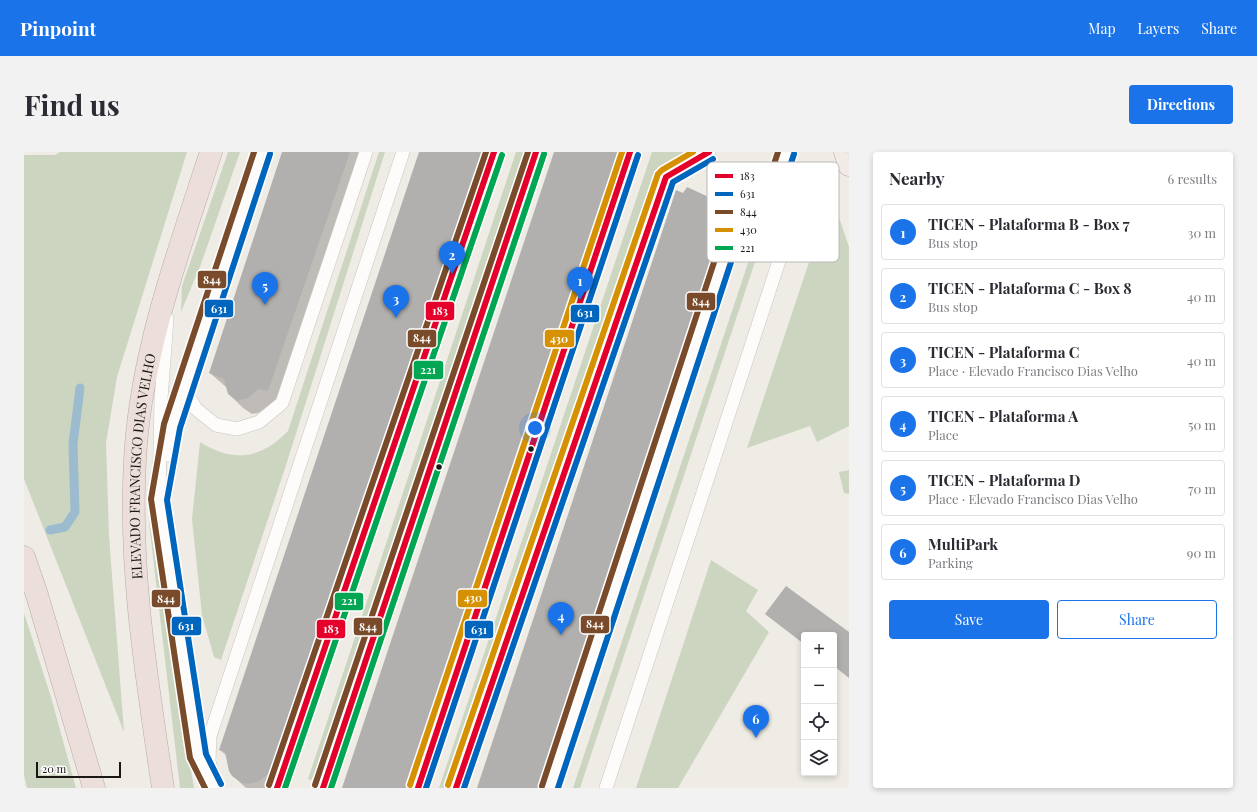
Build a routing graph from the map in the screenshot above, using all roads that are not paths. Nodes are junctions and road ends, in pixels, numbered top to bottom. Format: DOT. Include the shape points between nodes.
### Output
graph roads {
  1 [pos="211,152"];
  2 [pos="262,152"];
  3 [pos="366,152"];
  4 [pos="403,152"];
  5 [pos="494,152"];
  6 [pos="536,152"];
  7 [pos="630,152"];
  8 [pos="709,152"];
  9 [pos="786,152"];
  10 [pos="845,152"];
  11 [pos="784,162"];
  12 [pos="849,165"];
  13 [pos="723,262"];
  14 [pos="779,262"];
  15 [pos="169,278"];
  16 [pos="183,387"];
  17 [pos="159,500"];
  18 [pos="24,557"];
  19 [pos="94,788"];
  20 [pos="163,788"];
  21 [pos="214,788"];
  22 [pos="277,788"];
  23 [pos="323,788"];
  24 [pos="418,788"];
  25 [pos="456,788"];
  26 [pos="550,788"];
  27 [pos="606,788"];
  1 -- 15 [label="highway, ELEVADO FRANCISCO DIAS VELHO"];
  2 -- 16 [label="lane"];
  3 -- 16 [label="lane" via="282,403 259,422 237,429 216,425 196,409"];
  4 -- 21 [label="lane" via="210,736 208,761"];
  5 -- 22 [label="lane"];
  6 -- 23 [label="lane"];
  7 -- 24 [label="lane"];
  8 -- 25 [label="lane" via="666,177"];
  9 -- 11 [label="lane"];
  10 -- 12 [label="main road"];
  13 -- 26 [label="lane"];
  14 -- 27 [label="lane"];
  15 -- 17 [label="lane" via="161,399"];
  15 -- 20 [label="highway, ELEVADO FRANCISCO DIAS VELHO" via="143,397 136,444 134,495 140,629"];
  16 -- 17 [label="lane" via="172,426"];
  17 -- 21 [label="lane" via="198,757"];
  18 -- 19 [label="highway"];
}
